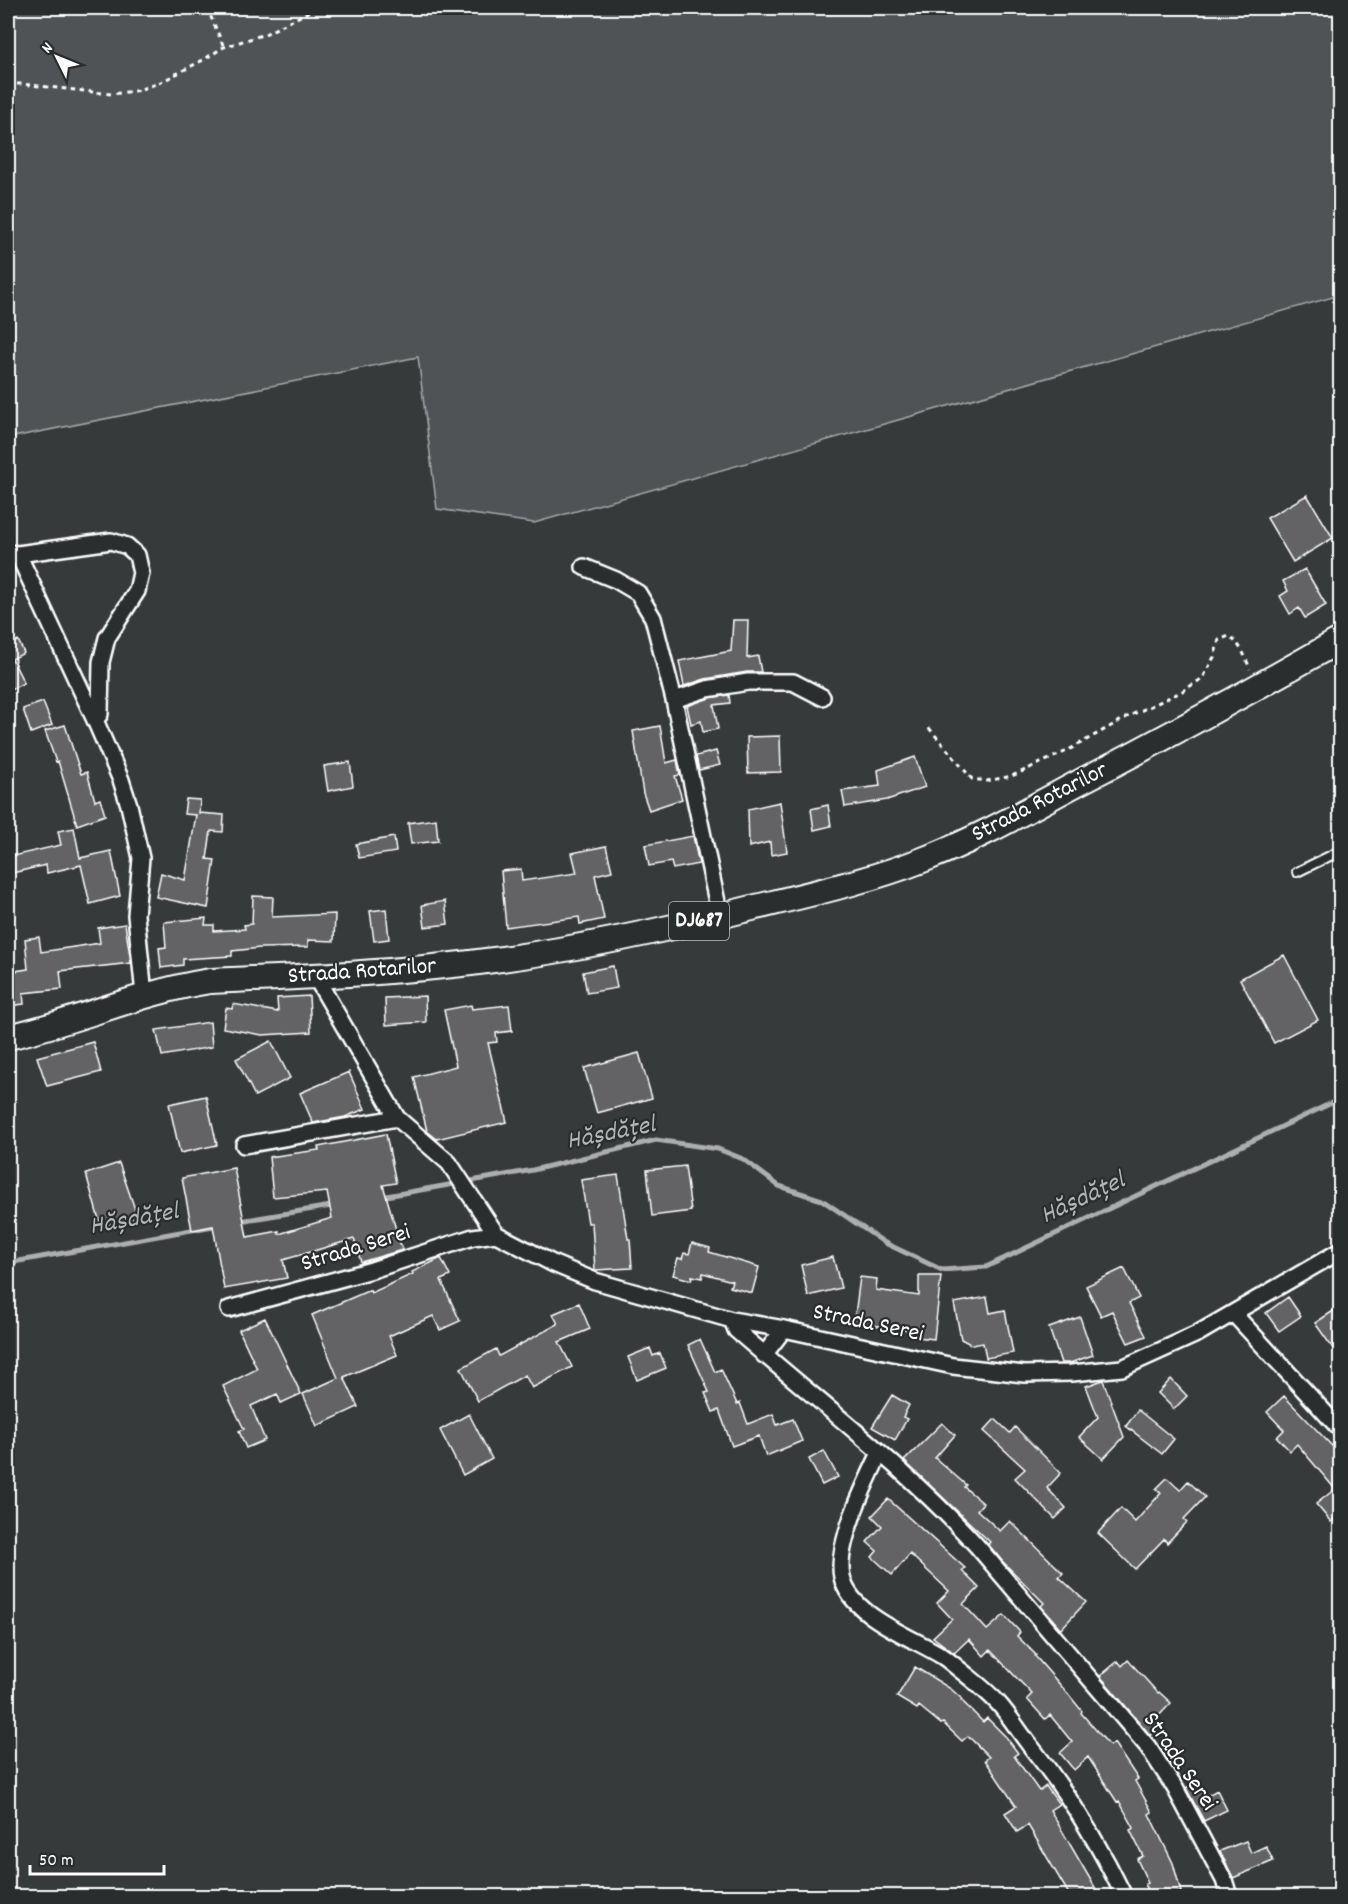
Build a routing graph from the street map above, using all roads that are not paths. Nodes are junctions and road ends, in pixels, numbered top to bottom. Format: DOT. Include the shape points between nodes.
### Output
graph roads {
  1 [pos="13,553"];
  2 [pos="584,567"];
  3 [pos="1341,640"];
  4 [pos="822,697"];
  5 [pos="674,700"];
  6 [pos="95,720"];
  7 [pos="1341,851"];
  8 [pos="1297,872"];
  9 [pos="720,916"];
  10 [pos="315,975"];
  11 [pos="144,995"];
  12 [pos="8,1037"];
  13 [pos="397,1118"];
  14 [pos="244,1145"];
  15 [pos="496,1234"];
  16 [pos="1341,1251"];
  17 [pos="230,1309"];
  18 [pos="1233,1313"];
  19 [pos="732,1320"];
  20 [pos="784,1329"];
  21 [pos="764,1355"];
  22 [pos="1341,1429"];
  23 [pos="880,1453"];
  24 [pos="1124,1896"];
  25 [pos="1229,1896"];
  1 -- 6 [label="street"];
  1 -- 6 [label="street" via="111,541 127,546 137,555 141,573 137,591 107,638 101,662 100,714"];
  2 -- 5 [label="street" via="638,593 653,618"];
  3 -- 9 [label="main road, Strada Rotarilor / DJ687" via="1119,762 949,849 872,877"];
  4 -- 5 [label="street" via="793,682 759,682 707,689"];
  5 -- 9 [label="street"];
  6 -- 11 [label="street" via="121,780 141,858 136,915"];
  7 -- 8 [label="lane"];
  9 -- 10 [label="main road, Strada Rotarilor / DJ687" via="613,940 487,961"];
  10 -- 11 [label="main road, Strada Rotarilor / DJ687" via="210,981"];
  10 -- 13 [label="street, Strada Serei"];
  11 -- 12 [label="main road, Strada Rotarilor / DJ687"];
  13 -- 14 [label="street"];
  13 -- 15 [label="street, Strada Serei" via="449,1162"];
  15 -- 17 [label="street, Strada Serei" via="473,1237"];
  15 -- 19 [label="street, Strada Serei" via="595,1281"];
  16 -- 18 [label="street, Strada Serei"];
  18 -- 20 [label="street, Strada Serei" via="1122,1368 1072,1373 1024,1374 953,1366"];
  18 -- 22 [label="street"];
  19 -- 20 [label="street, Strada Serei"];
  19 -- 21 [label="street, Strada Serei" via="736,1330"];
  20 -- 21 [label="street"];
  21 -- 23 [label="street, Strada Serei"];
  23 -- 24 [label="street" via="844,1545 842,1578 850,1595 876,1618 943,1657 998,1703 1055,1778"];
  23 -- 25 [label="street, Strada Serei" via="954,1522 1148,1747 1175,1788"];
}
